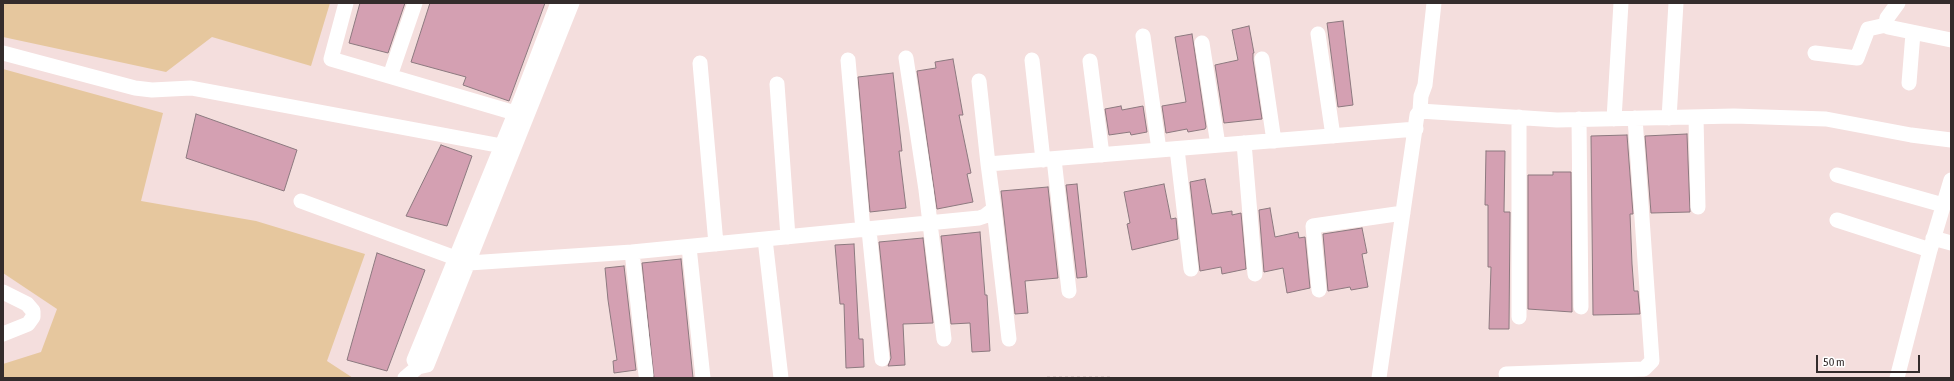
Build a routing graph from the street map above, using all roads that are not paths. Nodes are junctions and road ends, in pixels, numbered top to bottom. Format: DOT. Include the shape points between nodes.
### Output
graph roads {
  1 [pos="346,3"];
  2 [pos="415,3"];
  3 [pos="558,3"];
  4 [pos="572,3"];
  5 [pos="1424,3"];
  6 [pos="1434,3"];
  7 [pos="1621,3"];
  8 [pos="1676,3"];
  9 [pos="1898,3"];
  10 [pos="1886,25"];
  11 [pos="1914,33"];
  12 [pos="1318,34"];
  13 [pos="1144,36"];
  14 [pos="1951,40"];
  15 [pos="1202,42"];
  16 [pos="3,53"];
  17 [pos="1815,53"];
  18 [pos="906,58"];
  19 [pos="1262,59"];
  20 [pos="848,60"];
  21 [pos="1032,60"];
  22 [pos="1090,61"];
  23 [pos="542,62"];
  24 [pos="700,63"];
  25 [pos="390,76"];
  26 [pos="979,81"];
  27 [pos="1909,83"];
  28 [pos="777,84"];
  29 [pos="1421,96"];
  30 [pos="1420,111"];
  31 [pos="515,113"];
  32 [pos="1519,117"];
  33 [pos="1696,117"];
  34 [pos="1635,118"];
  35 [pos="1669,118"];
  36 [pos="1580,119"];
  37 [pos="1614,119"];
  38 [pos="1416,130"];
  39 [pos="1334,136"];
  40 [pos="1951,140"];
  41 [pos="1274,141"];
  42 [pos="1244,143"];
  43 [pos="1218,145"];
  44 [pos="502,146"];
  45 [pos="1177,149"];
  46 [pos="1159,150"];
  47 [pos="1102,155"];
  48 [pos="1048,159"];
  49 [pos="988,164"];
  50 [pos="1837,175"];
  51 [pos="1951,180"];
  52 [pos="301,201"];
  53 [pos="1943,205"];
  54 [pos="1698,207"];
  55 [pos="994,209"];
  56 [pos="1403,213"];
  57 [pos="1837,220"];
  58 [pos="930,224"];
  59 [pos="866,230"];
  60 [pos="788,237"];
  61 [pos="766,239"];
  62 [pos="1951,243"];
  63 [pos="716,244"];
  64 [pos="1932,244"];
  65 [pos="689,247"];
  66 [pos="632,252"];
  67 [pos="462,261"];
  68 [pos="1191,269"];
  69 [pos="1255,274"];
  70 [pos="1319,290"];
  71 [pos="1069,291"];
  72 [pos="3,292"];
  73 [pos="1581,307"];
  74 [pos="1519,317"];
  75 [pos="3,334"];
  76 [pos="944,339"];
  77 [pos="1008,339"];
  78 [pos="882,359"];
  79 [pos="1506,374"];
  80 [pos="646,375"];
  81 [pos="1595,375"];
  82 [pos="1530,376"];
  83 [pos="405,378"];
  84 [pos="703,378"];
  85 [pos="781,378"];
  86 [pos="1379,378"];
  87 [pos="1897,378"];
  1 -- 25 [label="street" via="331,59"];
  2 -- 25 [label="street"];
  3 -- 23 [label="street"];
  4 -- 23 [label="street"];
  5 -- 29 [label="street" via="1417,85"];
  6 -- 29 [label="street" via="1425,85"];
  7 -- 37 [label="street"];
  8 -- 35 [label="street"];
  9 -- 10 [label="street" via="1887,18"];
  10 -- 11 [label="street" via="1892,29"];
  10 -- 17 [label="street" via="1868,29 1857,58"];
  11 -- 14 [label="street"];
  11 -- 27 [label="street"];
  12 -- 39 [label="street"];
  13 -- 46 [label="street"];
  15 -- 43 [label="street"];
  16 -- 44 [label="street" via="135,88 191,88"];
  18 -- 58 [label="street"];
  19 -- 41 [label="street"];
  20 -- 59 [label="street"];
  21 -- 48 [label="street"];
  22 -- 47 [label="street"];
  23 -- 31 [label="street"];
  23 -- 67 [label="street"];
  24 -- 63 [label="street"];
  25 -- 31 [label="street"];
  26 -- 49 [label="street"];
  28 -- 60 [label="street"];
  29 -- 30 [label="street"];
  30 -- 32 [label="street"];
  30 -- 38 [label="street" via="1417,115"];
  31 -- 44 [label="street"];
  32 -- 36 [label="street"];
  32 -- 74 [label="street"];
  33 -- 35 [label="street"];
  33 -- 40 [label="street" via="1826,119 1911,136"];
  33 -- 54 [label="street"];
  34 -- 35 [label="street"];
  34 -- 37 [label="street"];
  34 -- 81 [label="street" via="1652,361 1644,370"];
  36 -- 37 [label="street"];
  36 -- 73 [label="street"];
  38 -- 39 [label="street"];
  38 -- 56 [label="street"];
  39 -- 41 [label="street"];
  41 -- 42 [label="street"];
  42 -- 43 [label="street"];
  42 -- 69 [label="street"];
  43 -- 45 [label="street"];
  44 -- 67 [label="street"];
  45 -- 46 [label="street"];
  45 -- 68 [label="street"];
  46 -- 47 [label="street"];
  47 -- 48 [label="street"];
  48 -- 49 [label="street"];
  48 -- 71 [label="street"];
  49 -- 55 [label="street"];
  50 -- 53 [label="street"];
  51 -- 53 [label="street"];
  52 -- 67 [label="street"];
  53 -- 64 [label="street"];
  55 -- 58 [label="street" via="979,218"];
  55 -- 77 [label="street"];
  56 -- 70 [label="street" via="1313,226"];
  56 -- 86 [label="street"];
  57 -- 64 [label="street"];
  58 -- 59 [label="street"];
  58 -- 76 [label="street"];
  59 -- 60 [label="street"];
  59 -- 78 [label="street"];
  60 -- 61 [label="street"];
  61 -- 63 [label="street"];
  61 -- 85 [label="street"];
  62 -- 64 [label="street"];
  63 -- 65 [label="street"];
  64 -- 87 [label="street"];
  65 -- 66 [label="street"];
  65 -- 84 [label="street"];
  66 -- 67 [label="street"];
  66 -- 80 [label="street"];
  67 -- 83 [label="street" via="414,360 418,367"];
  72 -- 75 [label="street" via="27,304 33,311 28,324"];
  79 -- 82 [label="street"];
  81 -- 82 [label="street"];
}
